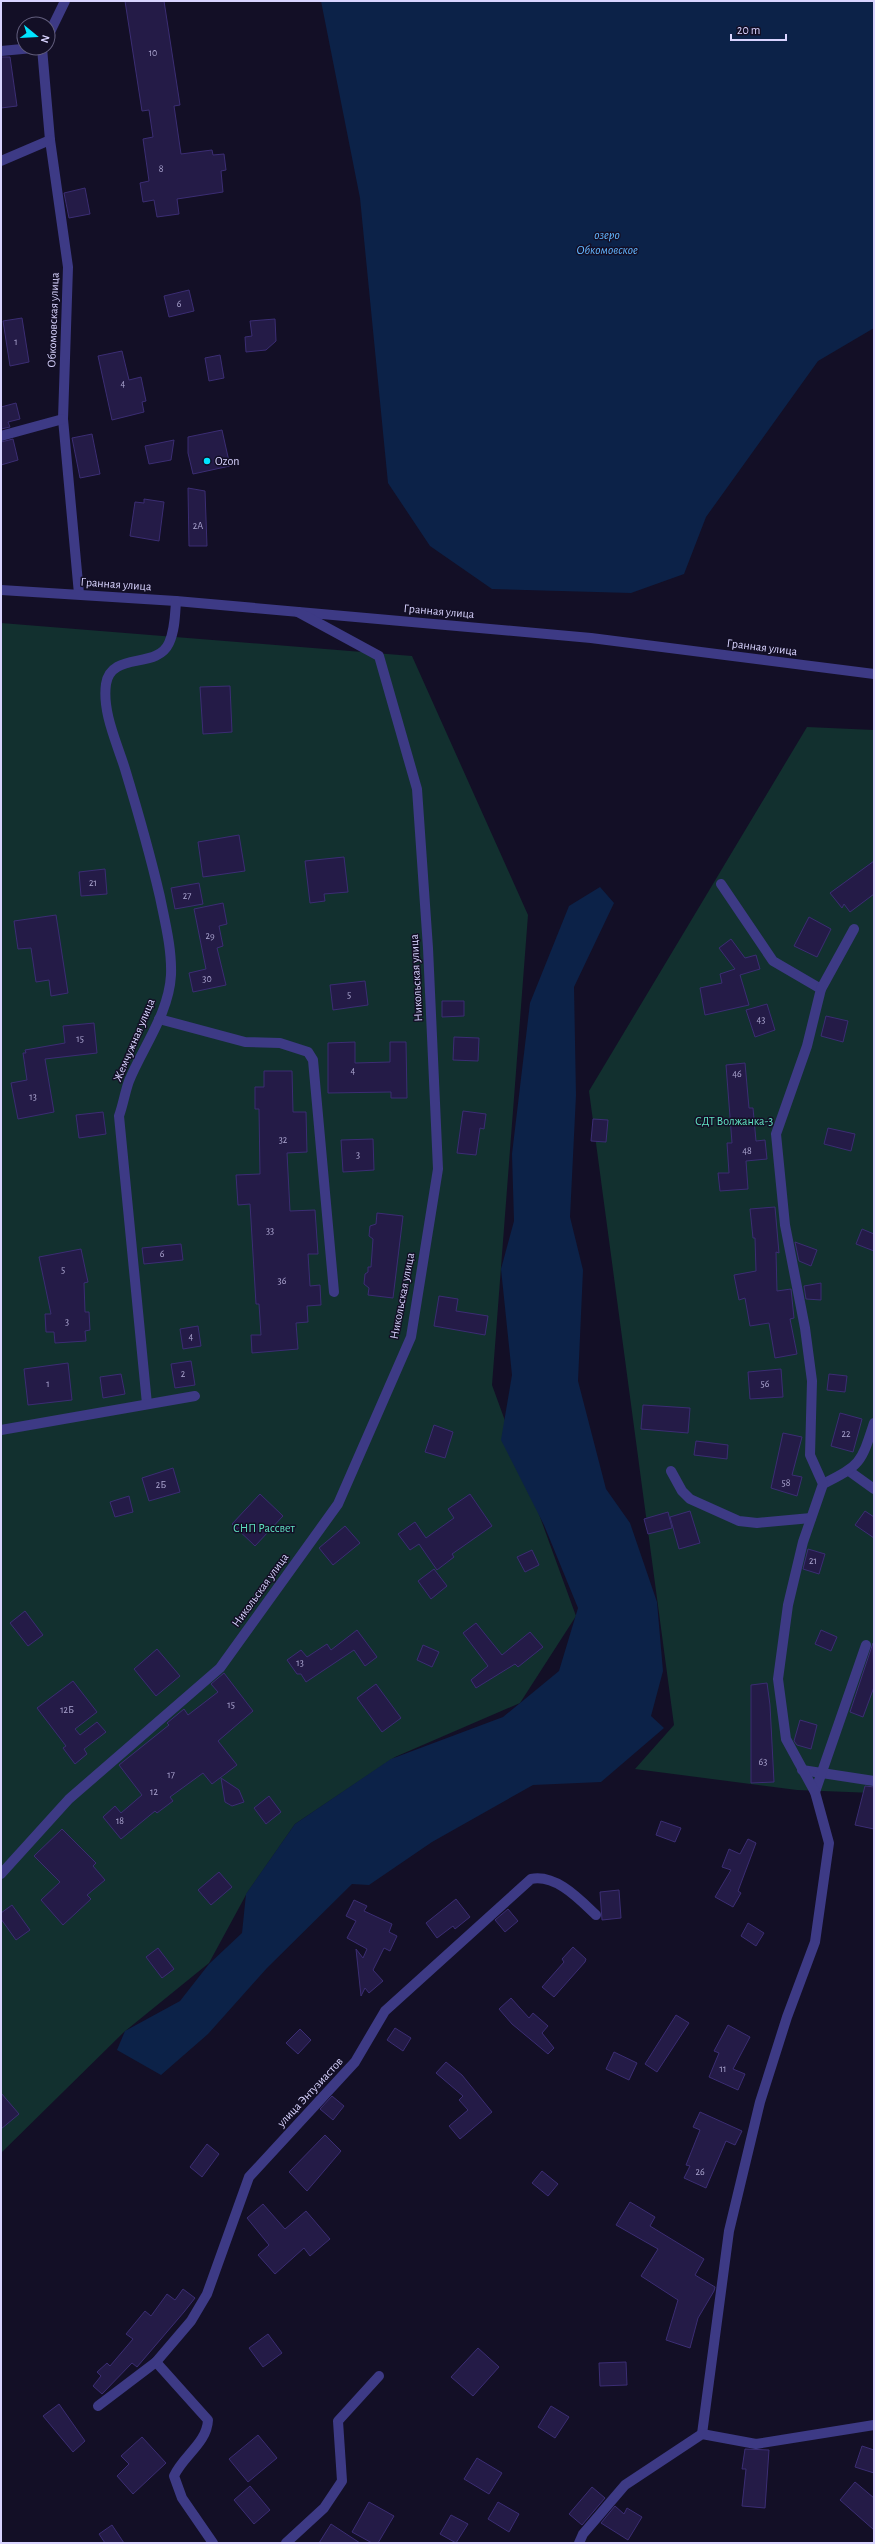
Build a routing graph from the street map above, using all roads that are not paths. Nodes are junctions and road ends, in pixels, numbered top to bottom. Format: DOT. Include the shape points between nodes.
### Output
graph roads {
  1 [pos="66,1"];
  2 [pos="56,20"];
  3 [pos="16,50"];
  4 [pos="1,51"];
  5 [pos="43,56"];
  6 [pos="50,140"];
  7 [pos="1,161"];
  8 [pos="64,418"];
  9 [pos="1,436"];
  10 [pos="1,590"];
  11 [pos="78,594"];
  12 [pos="176,601"];
  13 [pos="298,612"];
  14 [pos="874,674"];
  15 [pos="721,884"];
  16 [pos="854,929"];
  17 [pos="821,989"];
  18 [pos="159,1019"];
  19 [pos="334,1292"];
  20 [pos="195,1396"];
  21 [pos="147,1404"];
  22 [pos="874,1422"];
  23 [pos="1,1430"];
  24 [pos="671,1471"];
  25 [pos="849,1471"];
  26 [pos="823,1484"];
  27 [pos="874,1489"];
  28 [pos="811,1518"];
  29 [pos="866,1645"];
  30 [pos="802,1770"];
  31 [pos="822,1773"];
  32 [pos="874,1781"];
  33 [pos="815,1792"];
  34 [pos="1,1874"];
  35 [pos="596,1915"];
  36 [pos="156,2362"];
  37 [pos="379,2376"];
  38 [pos="98,2406"];
  39 [pos="874,2425"];
  40 [pos="702,2434"];
  41 [pos="213,2543"];
  42 [pos="286,2543"];
  43 [pos="579,2543"];
  1 -- 2 [label="street"];
  3 -- 4 [label="street"];
  5 -- 6 [label="street, Обкомовская улица"];
  6 -- 7 [label="street"];
  6 -- 8 [label="street, Обкомовская улица" via="68,267"];
  8 -- 9 [label="street"];
  8 -- 11 [label="street, Обкомовская улица"];
  10 -- 11 [label="street, Гранная улица"];
  11 -- 12 [label="street, Гранная улица"];
  12 -- 13 [label="street, Гранная улица"];
  12 -- 18 [label="street, Жемчужная улица" via="171,638 160,656 145,661 124,662 106,683 107,711 146,837 167,932 171,976"];
  13 -- 14 [label="street, Гранная улица" via="591,638"];
  13 -- 34 [label="street, Никольская улица" via="379,656 417,789 428,948 438,1169 410,1337 338,1504 220,1668 69,1799"];
  15 -- 17 [label="street" via="774,961"];
  16 -- 17 [label="street"];
  17 -- 26 [label="street" via="807,1046 776,1134 785,1226 805,1328 812,1381 810,1455"];
  18 -- 19 [label="street" via="245,1042 280,1043 308,1052 313,1060"];
  18 -- 21 [label="street, Жемчужная улица" via="128,1082 119,1116"];
  20 -- 21 [label="street"];
  21 -- 23 [label="street"];
  22 -- 25 [label="street" via="863,1456"];
  24 -- 28 [label="street" via="682,1491 690,1499 739,1521 757,1523"];
  25 -- 26 [label="street"];
  25 -- 27 [label="street"];
  26 -- 28 [label="street"];
  28 -- 30 [label="street" via="788,1605 778,1679 786,1740"];
  29 -- 31 [label="street"];
  30 -- 31 [label="street"];
  30 -- 33 [label="street"];
  31 -- 32 [label="street"];
  31 -- 33 [label="street"];
  33 -- 40 [label="street" via="828,1843 815,1942 786,2017 760,2102 729,2230"];
  35 -- 36 [label="street, улица Энтузиастов" via="571,1892 548,1880 531,1878 385,2011 355,2062 249,2177 207,2294 190,2321"];
  36 -- 38 [label="street, улица Энтузиастов"];
  36 -- 41 [label="street" via="208,2420 208,2431 179,2465 174,2476 182,2498"];
  37 -- 42 [label="street" via="338,2421 342,2481 324,2508"];
  39 -- 40 [label="street" via="756,2444"];
  40 -- 43 [label="street" via="625,2485 583,2534"];
}
